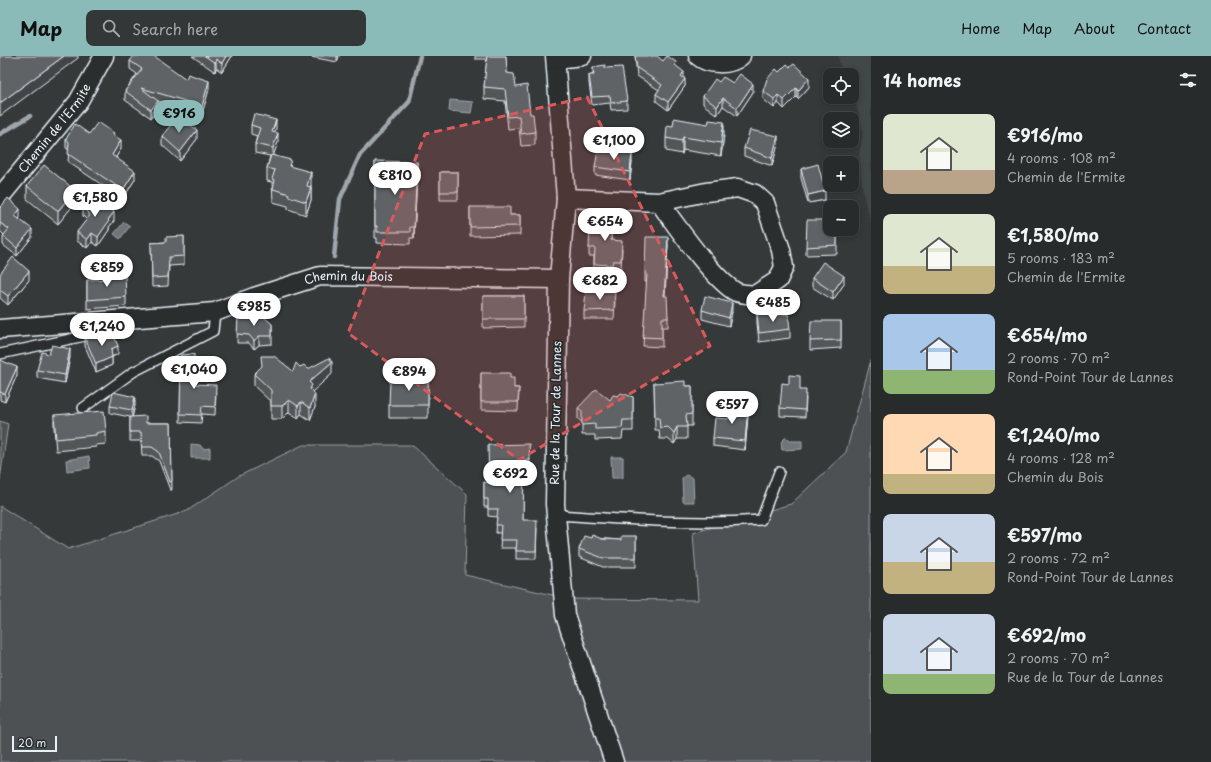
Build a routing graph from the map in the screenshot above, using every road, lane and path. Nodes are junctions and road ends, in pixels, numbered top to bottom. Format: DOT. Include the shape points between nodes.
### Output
graph roads {
  1 [pos="104,56"];
  2 [pos="582,56"];
  3 [pos="698,56"];
  4 [pos="741,56"];
  5 [pos="555,58"];
  6 [pos="0,197"];
  7 [pos="566,198"];
  8 [pos="659,202"];
  9 [pos="559,279"];
  10 [pos="216,312"];
  11 [pos="102,320"];
  12 [pos="0,329"];
  13 [pos="0,354"];
  14 [pos="82,408"];
  15 [pos="779,472"];
  16 [pos="556,516"];
  17 [pos="614,762"];
  1 -- 6 [label="street, Chemin de l'Ermite" via="78,102"];
  2 -- 5 [label="street"];
  3 -- 4 [label="street" via="704,62 721,63 737,60"];
  5 -- 7 [label="street, Rue de la Tour de Lannes"];
  7 -- 8 [label="street"];
  7 -- 9 [label="street, Rue de la Tour de Lannes"];
  8 -- 8 [label="street" via="722,280 737,293 755,295 778,280 784,267 781,250 765,203 755,194 738,188"];
  9 -- 10 [label="street, Chemin du Bois" via="320,276"];
  9 -- 16 [label="street, Rue de la Tour de Lannes"];
  10 -- 11 [label="street, Chemin du Bois"];
  10 -- 14 [label="lane" via="213,331 133,372"];
  11 -- 12 [label="street, Chemin du Bois"];
  11 -- 13 [label="lane" via="101,328 94,334"];
  15 -- 16 [label="lane" via="761,520 666,522"];
  16 -- 17 [label="street, Rue de la Tour de Lannes" via="565,615"];
}
